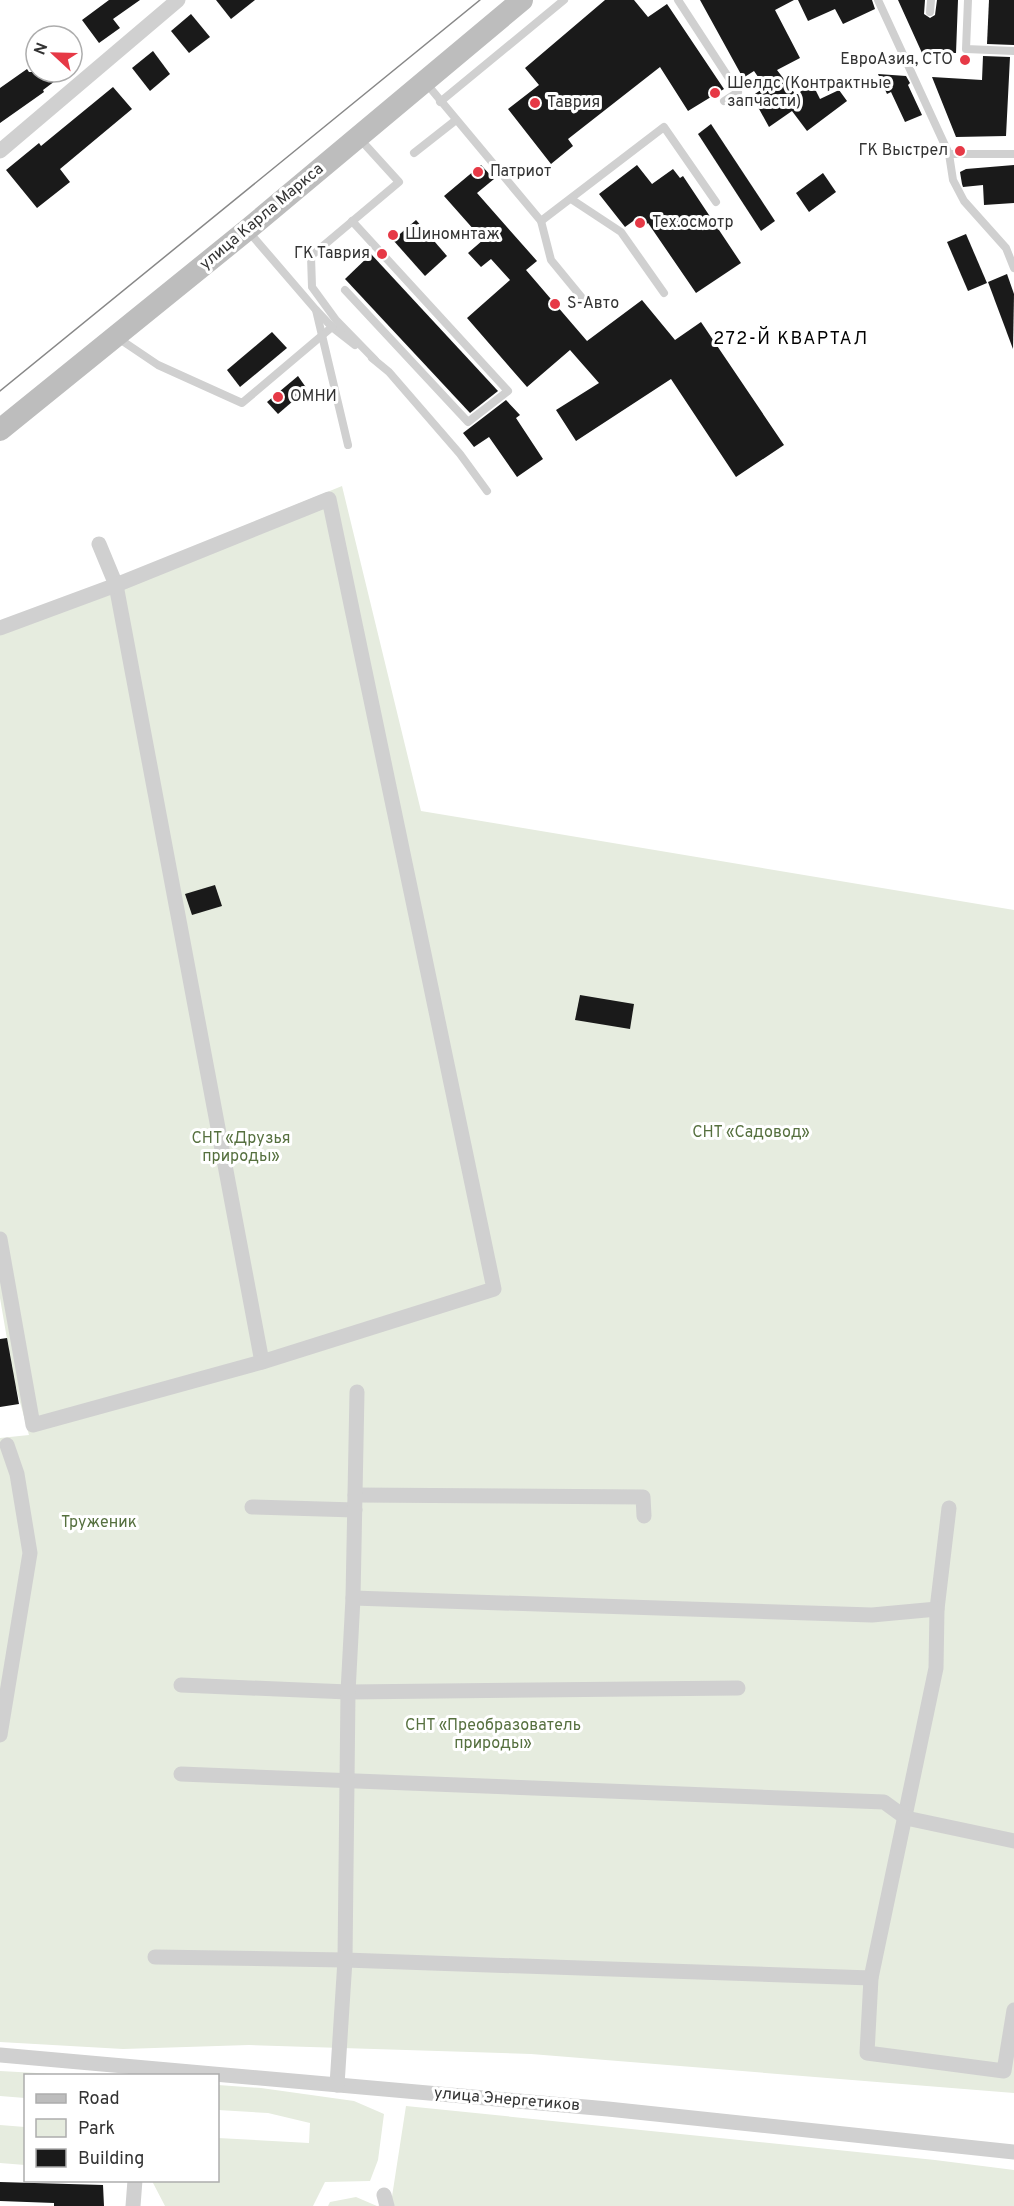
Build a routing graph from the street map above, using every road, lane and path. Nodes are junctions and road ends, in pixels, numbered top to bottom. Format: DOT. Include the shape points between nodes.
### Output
graph roads {
  1 [pos="177,0"];
  2 [pos="522,0"];
  3 [pos="564,0"];
  4 [pos="678,0"];
  5 [pos="878,0"];
  6 [pos="931,0"];
  7 [pos="968,0"];
  8 [pos="930,12"];
  9 [pos="1014,51"];
  10 [pos="425,82"];
  11 [pos="724,101"];
  12 [pos="440,102"];
  13 [pos="456,120"];
  14 [pos="358,137"];
  15 [pos="0,151"];
  16 [pos="414,153"];
  17 [pos="949,154"];
  18 [pos="1014,154"];
  19 [pos="571,199"];
  20 [pos="716,202"];
  21 [pos="352,221"];
  22 [pos="541,221"];
  23 [pos="247,230"];
  24 [pos="1014,268"];
  25 [pos="345,290"];
  26 [pos="664,294"];
  27 [pos="583,299"];
  28 [pos="316,310"];
  29 [pos="332,327"];
  30 [pos="116,337"];
  31 [pos="321,338"];
  32 [pos="375,360"];
  33 [pos="0,430"];
  34 [pos="348,445"];
  35 [pos="487,491"];
  36 [pos="99,544"];
  37 [pos="116,585"];
  38 [pos="0,628"];
  39 [pos="0,1239"];
  40 [pos="262,1362"];
  41 [pos="357,1392"];
  42 [pos="7,1445"];
  43 [pos="355,1502"];
  44 [pos="252,1507"];
  45 [pos="949,1508"];
  46 [pos="644,1516"];
  47 [pos="353,1598"];
  48 [pos="937,1609"];
  49 [pos="181,1685"];
  50 [pos="738,1688"];
  51 [pos="348,1692"];
  52 [pos="0,1735"];
  53 [pos="181,1774"];
  54 [pos="347,1781"];
  55 [pos="906,1818"];
  56 [pos="1014,1841"];
  57 [pos="155,1957"];
  58 [pos="345,1960"];
  59 [pos="871,1978"];
  60 [pos="1014,2010"];
  61 [pos="0,2055"];
  62 [pos="213,2074"];
  63 [pos="219,2074"];
  64 [pos="337,2085"];
  65 [pos="1014,2152"];
  66 [pos="135,2182"];
  67 [pos="133,2206"];
  1 -- 15 [label="street"];
  2 -- 10 [label="street, улица Карла Маркса"];
  3 -- 12 [label="lane"];
  4 -- 11 [label="lane" via="738,92"];
  5 -- 17 [label="lane"];
  6 -- 8 [label="lane"];
  7 -- 9 [label="lane" via="966,50"];
  10 -- 12 [label="lane"];
  10 -- 14 [label="street, улица Карла Маркса"];
  12 -- 13 [label="lane"];
  13 -- 16 [label="lane"];
  13 -- 22 [label="lane"];
  14 -- 21 [label="lane" via="399,182"];
  14 -- 23 [label="street, улица Карла Маркса"];
  17 -- 18 [label="lane"];
  17 -- 24 [label="lane" via="953,180 964,201 1006,248"];
  19 -- 20 [label="lane" via="664,127"];
  19 -- 22 [label="lane"];
  19 -- 26 [label="lane" via="621,232"];
  21 -- 25 [label="lane" via="508,391 468,422"];
  21 -- 32 [label="lane" via="311,256 312,287 336,320"];
  22 -- 27 [label="lane" via="551,260"];
  23 -- 28 [label="lane"];
  23 -- 30 [label="street, улица Карла Маркса"];
  28 -- 29 [label="lane"];
  28 -- 31 [label="lane"];
  29 -- 31 [label="lane"];
  29 -- 32 [label="lane"];
  30 -- 31 [label="lane" via="158,365 242,403"];
  30 -- 33 [label="street, улица Карла Маркса"];
  31 -- 34 [label="lane"];
  32 -- 35 [label="lane" via="460,454"];
  36 -- 37 [label="street"];
  37 -- 38 [label="street"];
  37 -- 40 [label="street"];
  37 -- 40 [label="street" via="329,499 494,1289"];
  39 -- 40 [label="street" via="33,1425"];
  41 -- 43 [label="street"];
  42 -- 52 [label="street" via="17,1474 30,1553"];
  43 -- 44 [label="street"];
  43 -- 46 [label="street" via="643,1497"];
  43 -- 47 [label="street"];
  45 -- 48 [label="street"];
  47 -- 48 [label="street" via="872,1615"];
  47 -- 51 [label="street"];
  48 -- 55 [label="street" via="936,1668"];
  49 -- 51 [label="street"];
  50 -- 51 [label="street"];
  51 -- 54 [label="street"];
  53 -- 54 [label="street"];
  54 -- 55 [label="street" via="884,1802"];
  54 -- 58 [label="street"];
  55 -- 56 [label="street"];
  55 -- 59 [label="street"];
  57 -- 58 [label="street"];
  58 -- 59 [label="street"];
  58 -- 64 [label="street"];
  59 -- 60 [label="street" via="867,2053 1004,2071"];
  61 -- 62 [label="street, улица Энергетиков"];
  63 -- 64 [label="street, улица Энергетиков"];
  64 -- 65 [label="street, улица Энергетиков"];
  66 -- 67 [label="street"];
}
